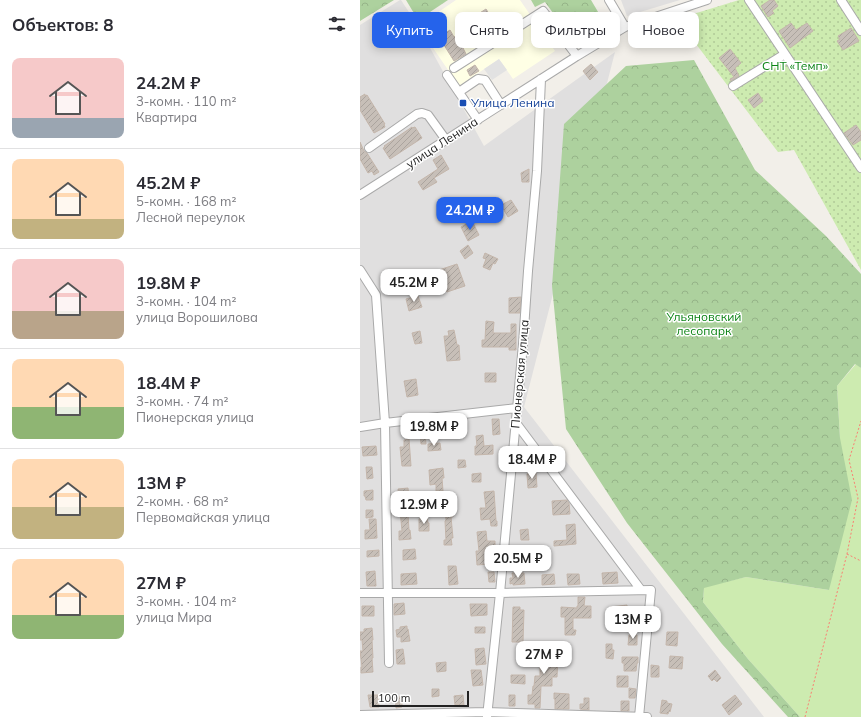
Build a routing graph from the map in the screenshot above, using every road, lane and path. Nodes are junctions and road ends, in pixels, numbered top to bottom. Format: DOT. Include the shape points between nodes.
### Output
graph roads {
  1 [pos="609,0"];
  2 [pos="707,0"];
  3 [pos="748,0"];
  4 [pos="841,0"];
  5 [pos="625,27"];
  6 [pos="861,31"];
  7 [pos="785,54"];
  8 [pos="577,56"];
  9 [pos="454,68"];
  10 [pos="447,75"];
  11 [pos="541,79"];
  12 [pos="733,86"];
  13 [pos="459,92"];
  14 [pos="502,105"];
  15 [pos="478,120"];
  16 [pos="446,140"];
  17 [pos="369,148"];
  18 [pos="861,168"];
  19 [pos="360,195"];
  20 [pos="360,270"];
  21 [pos="517,408"];
  22 [pos="861,421"];
  23 [pos="385,423"];
  24 [pos="516,423"];
  25 [pos="360,427"];
  26 [pos="847,554"];
  27 [pos="861,561"];
  28 [pos="641,590"];
  29 [pos="388,592"];
  30 [pos="360,593"];
  31 [pos="500,594"];
  32 [pos="389,663"];
  33 [pos="360,715"];
  34 [pos="486,715"];
  35 [pos="642,717"];
  36 [pos="805,717"];
  1 -- 5 [label="street"];
  2 -- 5 [label="street, улица Ленина"];
  3 -- 7 [label="street"];
  4 -- 6 [label="street"];
  5 -- 8 [label="street, улица Ленина"];
  7 -- 12 [label="street"];
  7 -- 18 [label="street"];
  8 -- 9 [label="street" via="543,11"];
  8 -- 11 [label="street, улица Ленина"];
  10 -- 13 [label="street"];
  11 -- 14 [label="street, улица Ленина"];
  11 -- 21 [label="street, Пионерская улица" via="537,171"];
  13 -- 14 [label="street" via="478,79 485,80"];
  13 -- 15 [label="street"];
  14 -- 15 [label="street, улица Ленина"];
  15 -- 16 [label="street, улица Ленина"];
  16 -- 17 [label="street" via="428,115 422,113"];
  16 -- 19 [label="street, улица Ленина"];
  20 -- 23 [label="street" via="376,295"];
  21 -- 23 [label="street"];
  21 -- 24 [label="street, Пионерская улица"];
  22 -- 26 [label="path" via="849,460 858,498"];
  23 -- 25 [label="street"];
  23 -- 29 [label="street"];
  24 -- 28 [label="street"];
  24 -- 31 [label="street, Пионерская улица"];
  26 -- 27 [label="path"];
  26 -- 36 [label="path"];
  28 -- 31 [label="street"];
  28 -- 35 [label="street" via="651,590"];
  29 -- 30 [label="street"];
  29 -- 31 [label="street"];
  29 -- 32 [label="street"];
  31 -- 34 [label="street, Пионерская улица"];
  33 -- 34 [label="street"];
  34 -- 35 [label="street"];
}
